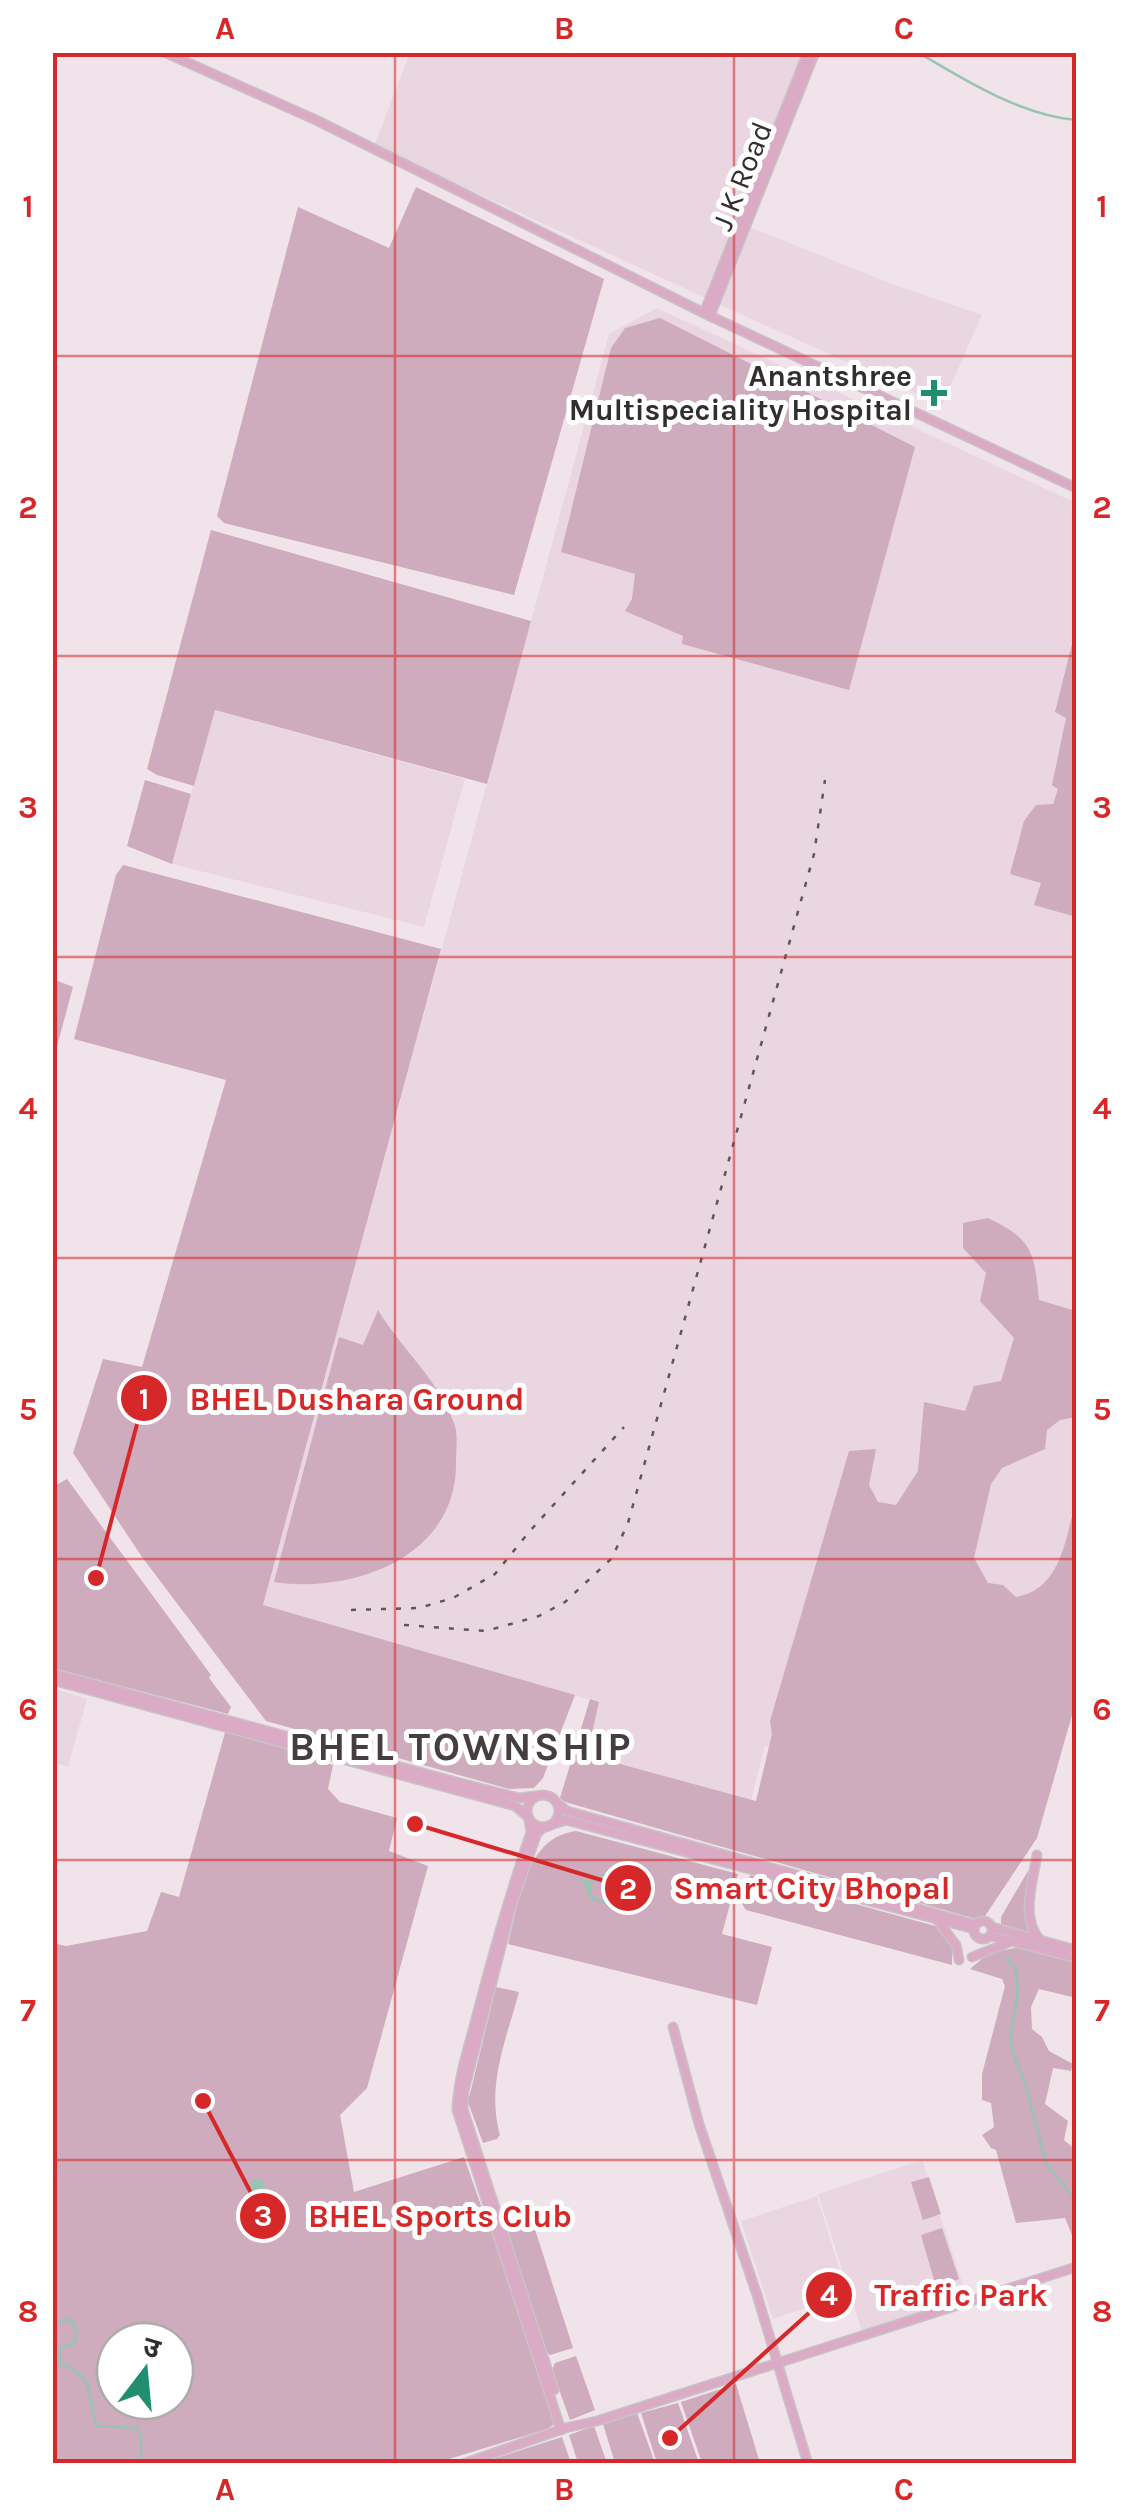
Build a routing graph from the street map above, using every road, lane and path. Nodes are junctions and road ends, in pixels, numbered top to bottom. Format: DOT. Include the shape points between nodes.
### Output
graph roads {
  1 [pos="164,52"];
  2 [pos="173,52"];
  3 [pos="812,52"];
  4 [pos="713,292"];
  5 [pos="692,304"];
  6 [pos="708,314"];
  7 [pos="1076,487"];
  8 [pos="52,1677"];
  9 [pos="197,1716"];
  10 [pos="535,1796"];
  11 [pos="557,1803"];
  12 [pos="528,1818"];
  13 [pos="547,1826"];
  14 [pos="1037,1855"];
  15 [pos="523,1864"];
  16 [pos="936,1919"];
  17 [pos="977,1926"];
  18 [pos="991,1932"];
  19 [pos="1040,1940"];
  20 [pos="1015,1942"];
  21 [pos="1076,1950"];
  22 [pos="972,1958"];
  23 [pos="1076,1958"];
  24 [pos="959,1960"];
  25 [pos="673,2027"];
  26 [pos="1076,2268"];
  27 [pos="776,2362"];
  28 [pos="563,2429"];
  29 [pos="464,2464"];
  30 [pos="808,2464"];
  1 -- 6 [label="main road"];
  2 -- 5 [label="main road"];
  3 -- 4 [label="main road, J K Road"];
  3 -- 6 [label="main road, J K Road"];
  4 -- 5 [label="main road"];
  4 -- 6 [label="main road, J K Road"];
  5 -- 6 [label="main road"];
  6 -- 7 [label="main road"];
  8 -- 9 [label="main road"];
  9 -- 10 [label="main road" via="519,1798"];
  9 -- 12 [label="main road" via="515,1806"];
  10 -- 11 [label="main road" via="546,1794"];
  10 -- 12 [label="main road"];
  11 -- 13 [label="main road" via="557,1818"];
  11 -- 17 [label="main road"];
  12 -- 13 [label="main road"];
  12 -- 15 [label="main road"];
  13 -- 15 [label="main road"];
  13 -- 16 [label="main road" via="566,1820"];
  14 -- 19 [label="main road" via="1030,1914"];
  15 -- 28 [label="main road" via="463,2109"];
  16 -- 17 [label="main road"];
  16 -- 24 [label="main road"];
  17 -- 18 [label="main road" via="986,1922"];
  17 -- 18 [label="main road" via="979,1939"];
  18 -- 19 [label="main road"];
  18 -- 20 [label="main road"];
  19 -- 21 [label="main road"];
  20 -- 22 [label="main road"];
  20 -- 23 [label="main road"];
  25 -- 27 [label="main road"];
  26 -- 27 [label="main road"];
  27 -- 28 [label="main road"];
  27 -- 30 [label="main road"];
  28 -- 29 [label="main road"];
}
